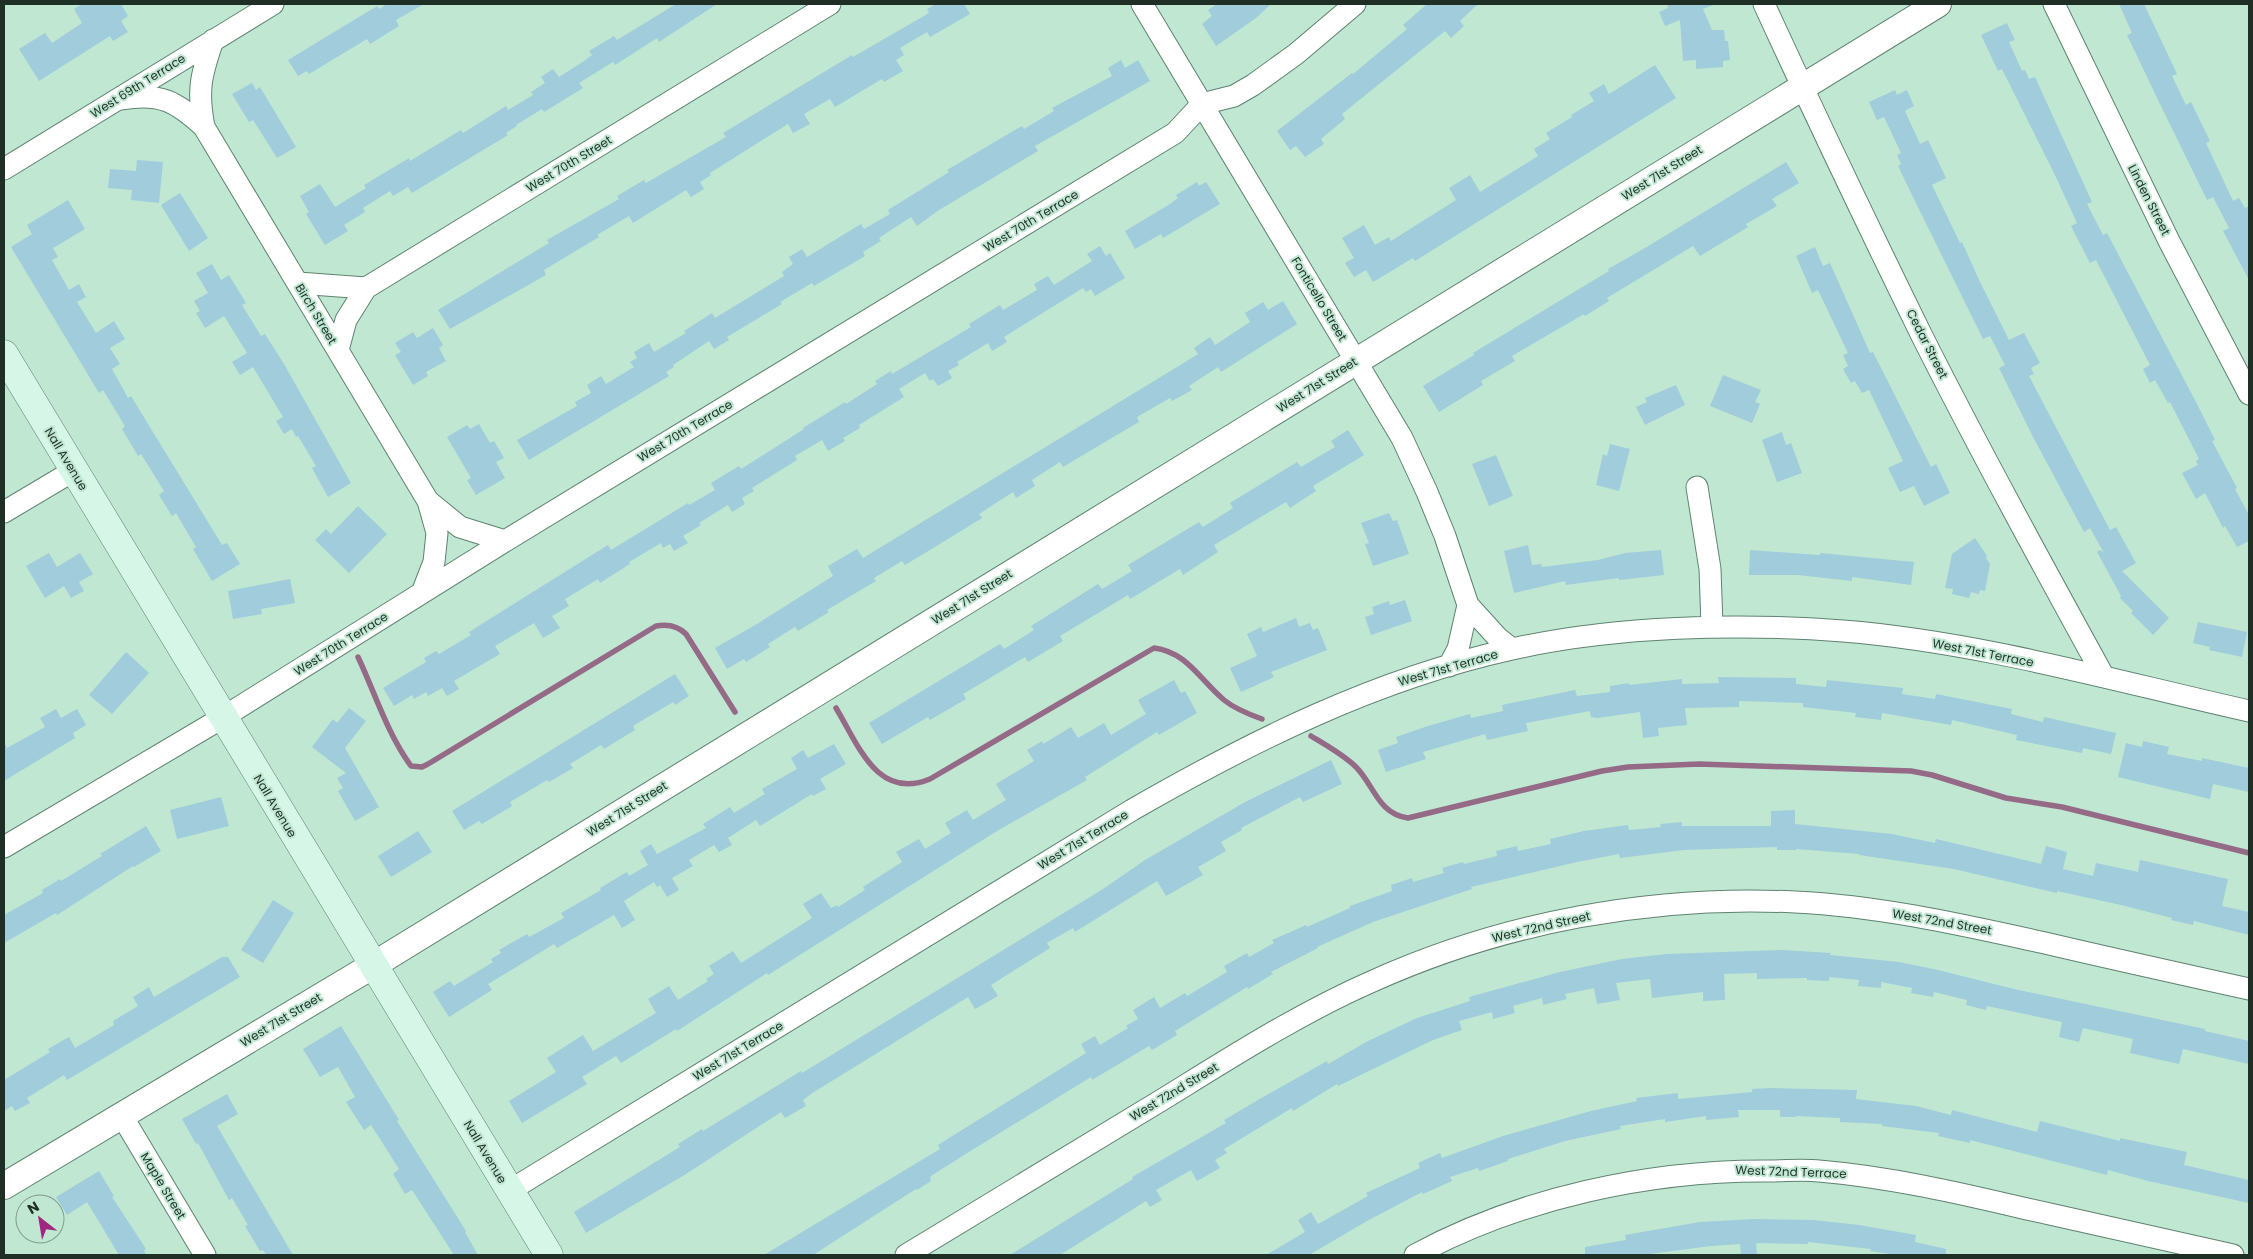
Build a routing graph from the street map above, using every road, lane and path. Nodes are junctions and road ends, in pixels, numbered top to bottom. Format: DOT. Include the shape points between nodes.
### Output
graph roads {
  1 [pos="273,4"];
  2 [pos="830,4"];
  3 [pos="1142,4"];
  4 [pos="1355,4"];
  5 [pos="1764,4"];
  6 [pos="1938,4"];
  7 [pos="2054,4"];
  8 [pos="212,40"];
  9 [pos="1802,87"];
  10 [pos="116,100"];
  11 [pos="1202,104"];
  12 [pos="204,127"];
  13 [pos="4,169"];
  14 [pos="298,283"];
  15 [pos="366,288"];
  16 [pos="338,350"];
  17 [pos="4,354"];
  18 [pos="1356,361"];
  19 [pos="2249,394"];
  20 [pos="73,471"];
  21 [pos="1698,487"];
  22 [pos="428,501"];
  23 [pos="4,512"];
  24 [pos="505,540"];
  25 [pos="422,593"];
  26 [pos="1468,605"];
  27 [pos="1712,626"];
  28 [pos="1512,649"];
  29 [pos="1449,666"];
  30 [pos="2104,677"];
  31 [pos="2249,711"];
  32 [pos="222,718"];
  33 [pos="4,847"];
  34 [pos="372,966"];
  35 [pos="2249,990"];
  36 [pos="122,1116"];
  37 [pos="4,1186"];
  38 [pos="509,1191"];
  39 [pos="205,1255"];
  40 [pos="549,1255"];
  41 [pos="906,1255"];
  42 [pos="1415,1255"];
  43 [pos="2233,1255"];
  1 -- 8 [label="street, West 69th Terrace"];
  2 -- 15 [label="street, West 70th Street"];
  3 -- 11 [label="street, Fonticello Street"];
  4 -- 11 [label="street" via="1253,85 1234,96"];
  5 -- 9 [label="street, Cedar Street"];
  6 -- 9 [label="street, West 71st Street"];
  7 -- 19 [label="street, Linden Street" via="2152,207"];
  8 -- 10 [label="street, West 69th Terrace"];
  8 -- 12 [label="street, Birch Street" via="203,69 199,100"];
  9 -- 18 [label="street, West 71st Street"];
  9 -- 30 [label="street, Cedar Street" via="1923,337"];
  10 -- 12 [label="street" via="140,96 161,98 184,108"];
  10 -- 13 [label="street, West 69th Terrace"];
  11 -- 18 [label="street, Fonticello Street"];
  11 -- 24 [label="street, West 70th Terrace" via="1175,133"];
  12 -- 14 [label="street, Birch Street"];
  14 -- 15 [label="street"];
  14 -- 16 [label="street, Birch Street"];
  15 -- 16 [label="street" via="346,320"];
  16 -- 22 [label="street, Birch Street"];
  17 -- 20 [label="main road, Nall Avenue"];
  18 -- 26 [label="street, Fonticello Street" via="1402,438 1427,492"];
  18 -- 34 [label="street, West 71st Street"];
  20 -- 23 [label="street"];
  20 -- 32 [label="main road, Nall Avenue"];
  21 -- 27 [label="street" via="1710,568"];
  22 -- 24 [label="street, Birch Street" via="460,527"];
  22 -- 25 [label="street" via="437,533 434,562"];
  24 -- 25 [label="street, West 70th Terrace"];
  25 -- 32 [label="street, West 70th Terrace"];
  26 -- 28 [label="street, Fonticello Street"];
  26 -- 29 [label="street" via="1458,648"];
  27 -- 28 [label="street, West 71st Terrace" via="1624,633"];
  27 -- 30 [label="street, West 71st Terrace" via="1843,631 1948,645"];
  28 -- 29 [label="street, West 71st Terrace"];
  29 -- 38 [label="street, West 71st Terrace" via="1332,707 1210,765"];
  30 -- 31 [label="street, West 71st Terrace"];
  32 -- 33 [label="street, West 70th Terrace"];
  32 -- 34 [label="main road, Nall Avenue"];
  34 -- 36 [label="street, West 71st Street"];
  34 -- 38 [label="main road, Nall Avenue"];
  35 -- 41 [label="street, West 72nd Street" via="1956,923 1848,906 1741,901 1636,908 1547,923 1426,959 1323,1005 1253,1044"];
  36 -- 37 [label="street, West 71st Street"];
  36 -- 39 [label="street, Maple Street"];
  38 -- 40 [label="main road, Nall Avenue"];
  42 -- 43 [label="street, West 72nd Terrace" via="1513,1213 1575,1194 1638,1180 1724,1170 1789,1170 1866,1176"];
}
